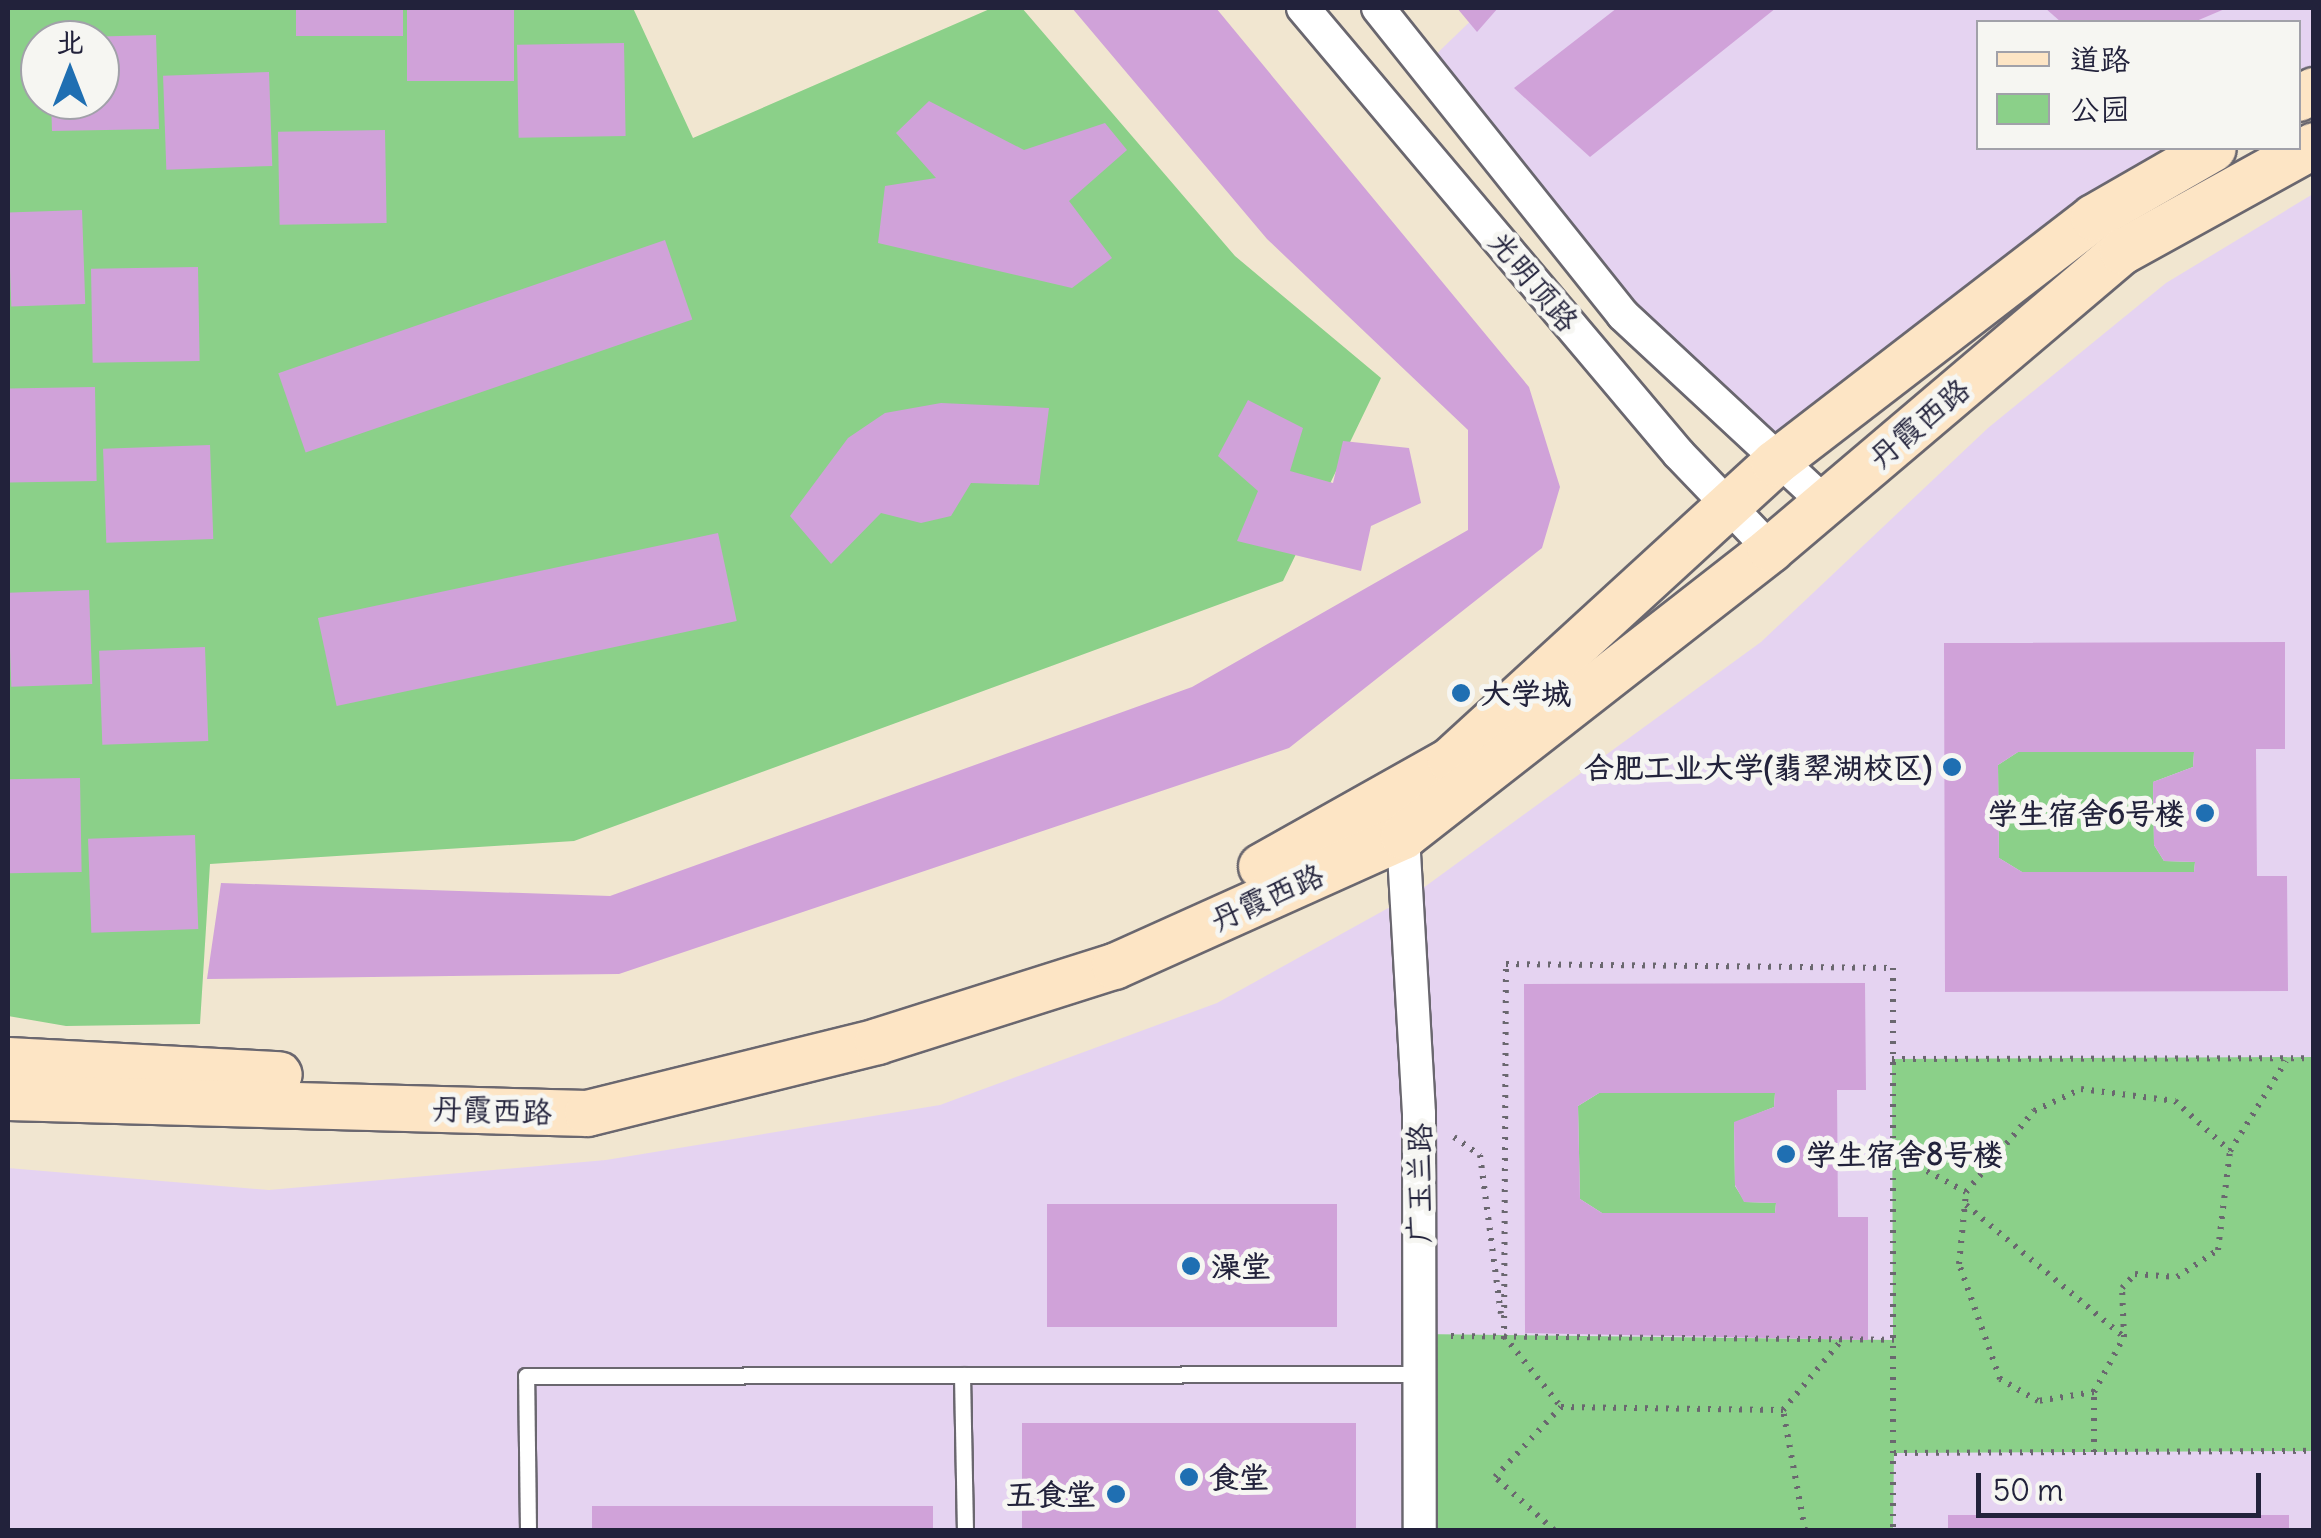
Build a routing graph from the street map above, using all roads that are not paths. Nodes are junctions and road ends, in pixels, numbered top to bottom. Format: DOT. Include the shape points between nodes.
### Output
graph roads {
  1 [pos="1303,8"];
  2 [pos="1378,8"];
  3 [pos="2314,145"];
  4 [pos="2210,150"];
  5 [pos="1774,464"];
  6 [pos="1825,503"];
  7 [pos="1733,506"];
  8 [pos="1770,549"];
  9 [pos="1403,836"];
  10 [pos="8,1060"];
  11 [pos="8,1097"];
  12 [pos="1422,1374"];
  13 [pos="962,1375"];
  14 [pos="528,1530"];
  15 [pos="965,1530"];
  16 [pos="1420,1530"];
  1 -- 7 [label="street, 光明顶路" via="1679,454"];
  2 -- 5 [label="street, 光明顶路" via="1623,315"];
  3 -- 6 [label="main road, 丹霞西路" via="2122,251"];
  4 -- 5 [label="main road, 丹霞西路" via="2093,217"];
  5 -- 6 [label="street, 光明顶路"];
  5 -- 7 [label="main road, 丹霞西路"];
  6 -- 8 [label="main road, 丹霞西路"];
  7 -- 8 [label="street, 光明顶路"];
  7 -- 10 [label="main road, 丹霞西路" via="1450,760 1316,842 1069,951 850,1020 557,1088"];
  8 -- 9 [label="main road, 丹霞西路"];
  9 -- 11 [label="main road, 丹霞西路" via="1114,966 877,1040 587,1113"];
  9 -- 12 [label="street, 广玉兰路" via="1420,1114"];
  12 -- 13 [label="lane"];
  12 -- 16 [label="street, 广玉兰路"];
  13 -- 14 [label="lane" via="526,1376"];
  13 -- 15 [label="lane"];
}
